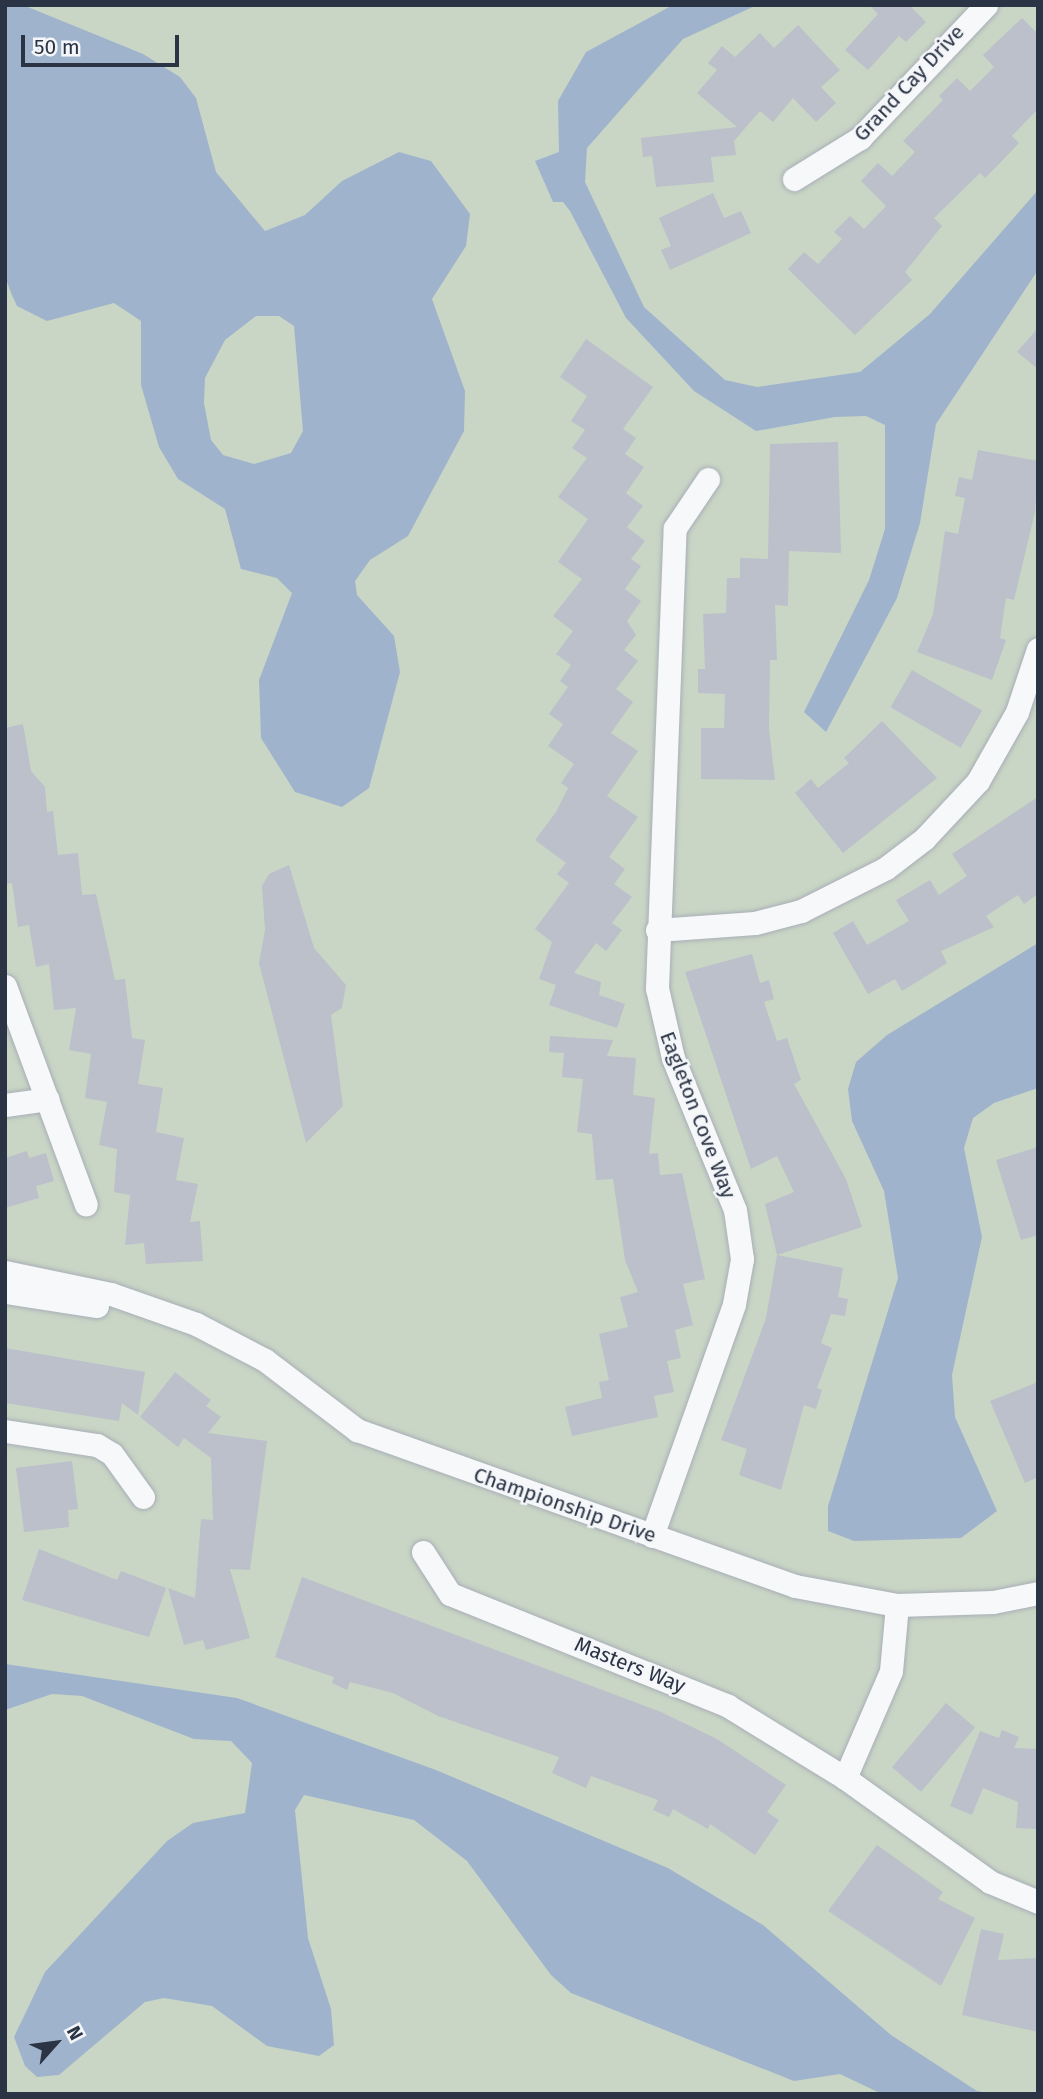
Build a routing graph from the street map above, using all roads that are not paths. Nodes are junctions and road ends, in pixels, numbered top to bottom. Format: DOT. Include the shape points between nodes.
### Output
graph roads {
  1 [pos="986,5"];
  2 [pos="794,179"];
  3 [pos="708,479"];
  4 [pos="1038,649"];
  5 [pos="657,930"];
  6 [pos="5,986"];
  7 [pos="48,1099"];
  8 [pos="5,1105"];
  9 [pos="86,1205"];
  10 [pos="5,1272"];
  11 [pos="5,1292"];
  12 [pos="124,1304"];
  13 [pos="5,1431"];
  14 [pos="142,1497"];
  15 [pos="652,1536"];
  16 [pos="423,1552"];
  17 [pos="1038,1593"];
  18 [pos="897,1605"];
  19 [pos="845,1778"];
  20 [pos="1038,1902"];
  1 -- 2 [label="street, Grand Cay Drive" via="860,138"];
  3 -- 5 [label="street, Eagleton Cove Way" via="675,528"];
  4 -- 5 [label="street" via="1017,712 978,781 924,839 886,868 845,892 778,917 724,928"];
  5 -- 15 [label="street, Eagleton Cove Way" via="662,1023 734,1210 742,1259 734,1304"];
  6 -- 7 [label="street"];
  7 -- 8 [label="street"];
  7 -- 9 [label="street"];
  10 -- 12 [label="street, Championship Drive" via="111,1294"];
  11 -- 12 [label="street, Championship Drive" via="111,1308"];
  12 -- 15 [label="street, Championship Drive" via="196,1324 238,1344 357,1430"];
  13 -- 14 [label="street" via="97,1445 113,1454"];
  15 -- 18 [label="street, Championship Drive" via="795,1586"];
  16 -- 19 [label="street, Masters Way" via="450,1594 716,1701"];
  17 -- 18 [label="street, Championship Drive" via="993,1602"];
  18 -- 19 [label="street" via="891,1671"];
  19 -- 20 [label="street, Masters Way" via="996,1886"];
}
